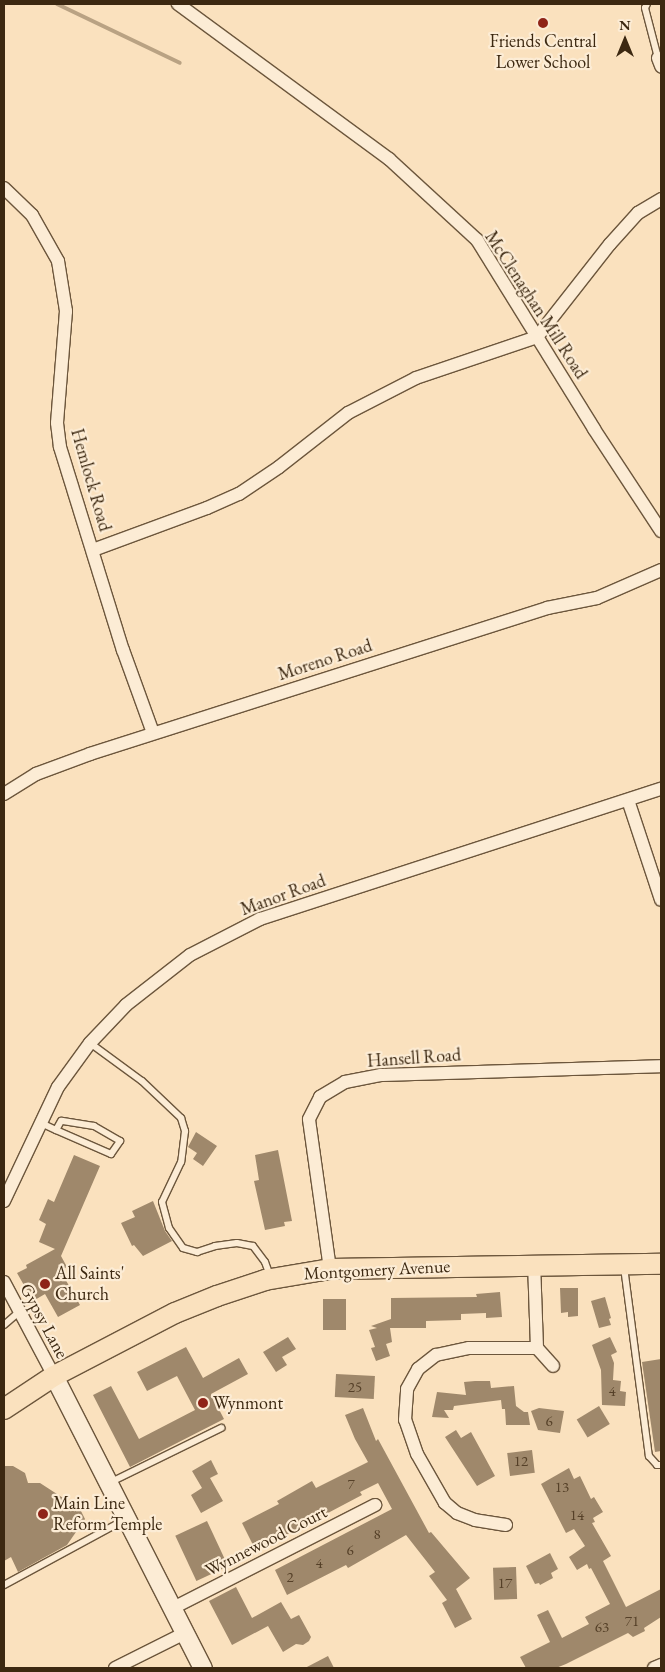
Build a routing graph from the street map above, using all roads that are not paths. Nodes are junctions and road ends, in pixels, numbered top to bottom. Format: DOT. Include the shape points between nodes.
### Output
graph roads {
  1 [pos="178,4"];
  2 [pos="647,4"];
  3 [pos="660,62"];
  4 [pos="4,188"];
  5 [pos="661,199"];
  6 [pos="537,337"];
  7 [pos="661,531"];
  8 [pos="93,550"];
  9 [pos="661,570"];
  10 [pos="153,733"];
  11 [pos="661,789"];
  12 [pos="4,794"];
  13 [pos="628,800"];
  14 [pos="661,900"];
  15 [pos="90,1043"];
  16 [pos="661,1066"];
  17 [pos="41,1123"];
  18 [pos="56,1130"];
  19 [pos="4,1201"];
  20 [pos="534,1264"];
  21 [pos="624,1264"];
  22 [pos="661,1264"];
  23 [pos="330,1269"];
  24 [pos="272,1279"];
  25 [pos="4,1282"];
  26 [pos="19,1312"];
  27 [pos="4,1325"];
  28 [pos="537,1348"];
  29 [pos="553,1366"];
  30 [pos="54,1376"];
  31 [pos="4,1409"];
  32 [pos="221,1428"];
  33 [pos="661,1465"];
  34 [pos="110,1482"];
  35 [pos="375,1504"];
  36 [pos="128,1519"];
  37 [pos="506,1525"];
  38 [pos="4,1585"];
  39 [pos="172,1608"];
  40 [pos="185,1633"];
  41 [pos="661,1665"];
  42 [pos="115,1668"];
  43 [pos="203,1668"];
  44 [pos="654,1668"];
  1 -- 6 [label="street, McClenaghan Mill Road" via="389,159 477,240"];
  2 -- 3 [label="lane" via="645,8"];
  4 -- 8 [label="street, Hemlock Road" via="32,215 58,261 66,311 57,423 60,447"];
  5 -- 6 [label="street" via="638,213 610,244"];
  6 -- 7 [label="street, McClenaghan Mill Road"];
  6 -- 8 [label="street" via="416,378 348,413 239,494"];
  8 -- 10 [label="street, Hemlock Road" via="123,650"];
  9 -- 10 [label="street, Moreno Road" via="597,598 547,608"];
  10 -- 12 [label="street, Moreno Road" via="36,774"];
  11 -- 13 [label="street, Manor Road"];
  13 -- 14 [label="street"];
  13 -- 15 [label="street, Manor Road" via="260,919 190,955 126,1005"];
  15 -- 17 [label="street, Manor Road" via="58,1087"];
  15 -- 24 [label="lane" via="142,1081 181,1118 185,1131 181,1162 162,1202 170,1228 183,1248 197,1252 237,1243 253,1246"];
  16 -- 23 [label="street, Hansell Road" via="381,1074 345,1082 320,1097 309,1119"];
  17 -- 18 [label="lane"];
  17 -- 19 [label="street, Manor Road"];
  18 -- 18 [label="lane" via="111,1154 120,1142 94,1126 61,1121"];
  20 -- 21 [label="main road, Montgomery Avenue"];
  20 -- 23 [label="main road, Montgomery Avenue"];
  20 -- 28 [label="street"];
  21 -- 22 [label="main road, Montgomery Avenue"];
  21 -- 33 [label="lane" via="649,1456"];
  23 -- 24 [label="main road, Montgomery Avenue"];
  24 -- 30 [label="main road, Montgomery Avenue" via="174,1313"];
  25 -- 26 [label="street, Gypsy Lane"];
  26 -- 27 [label="lane"];
  26 -- 30 [label="street, Gypsy Lane"];
  28 -- 29 [label="street"];
  28 -- 37 [label="street" via="469,1348 436,1355 418,1369 407,1389 405,1420 417,1454 445,1503 457,1513 475,1520"];
  30 -- 31 [label="main road, Montgomery Avenue"];
  30 -- 34 [label="street"];
  32 -- 34 [label="lane"];
  34 -- 36 [label="street"];
  35 -- 39 [label="street, Wynnewood Court"];
  36 -- 38 [label="lane"];
  36 -- 39 [label="street"];
  39 -- 40 [label="street"];
  40 -- 42 [label="street"];
  40 -- 43 [label="street"];
  41 -- 44 [label="street"];
}
